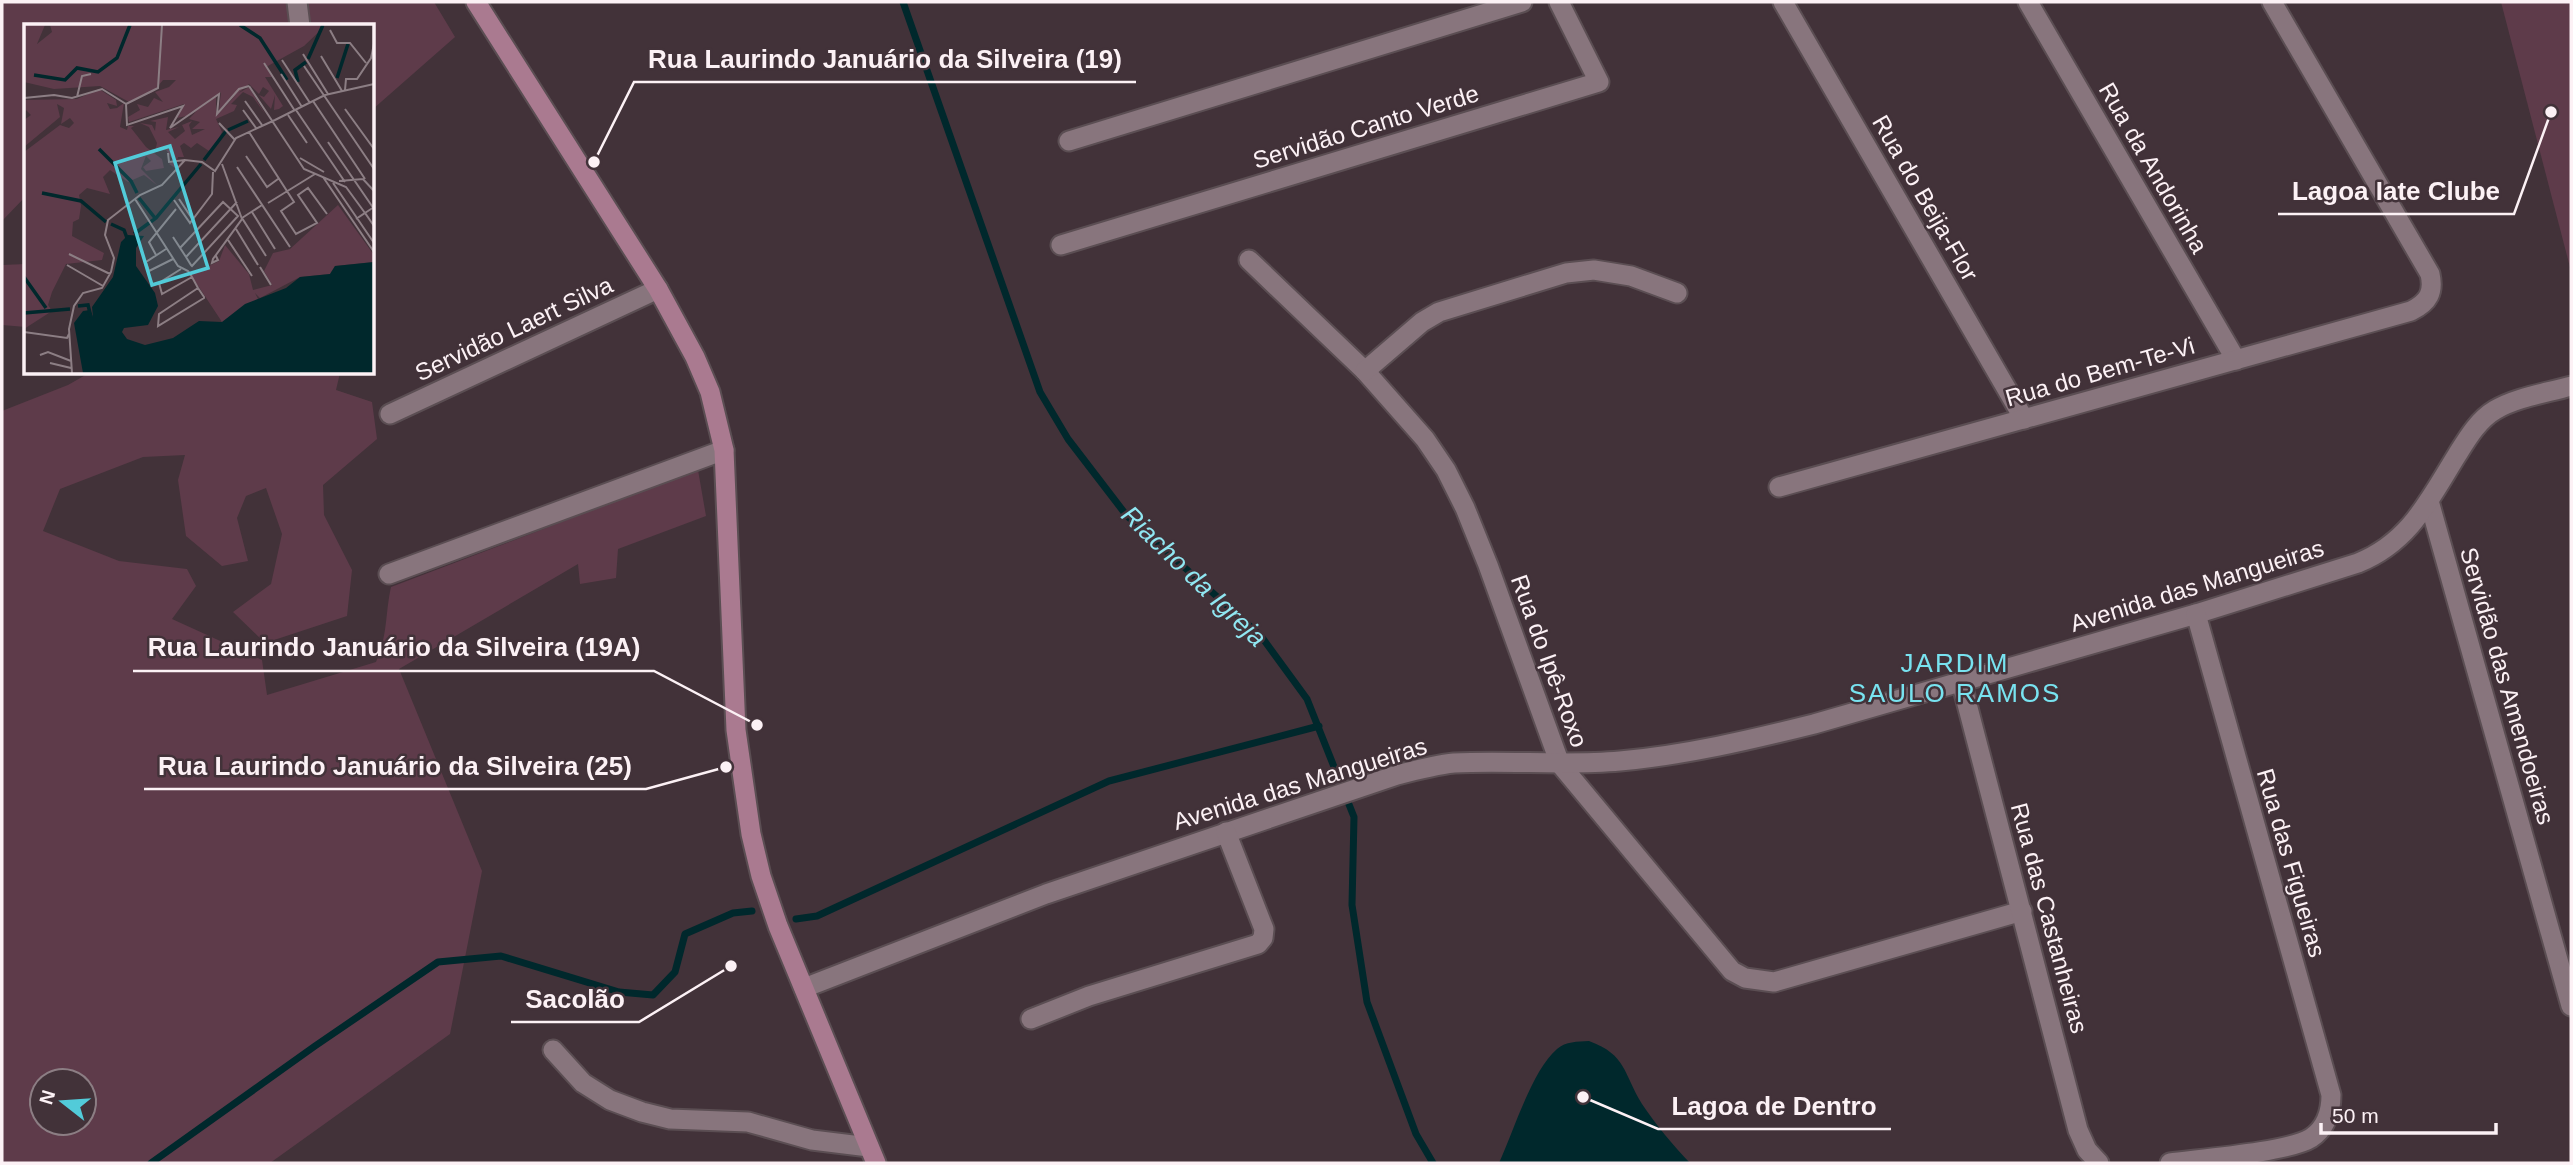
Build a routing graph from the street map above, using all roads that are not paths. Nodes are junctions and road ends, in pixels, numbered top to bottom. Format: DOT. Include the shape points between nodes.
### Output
graph roads {
  1 [pos="297,2"];
  2 [pos="476,2"];
  3 [pos="1522,2"];
  4 [pos="1559,2"];
  5 [pos="1783,2"];
  6 [pos="2028,2"];
  7 [pos="2272,2"];
  8 [pos="300,24"];
  9 [pos="1069,141"];
  10 [pos="1061,245"];
  11 [pos="1249,260"];
  12 [pos="658,289"];
  13 [pos="1677,293"];
  14 [pos="2236,360"];
  15 [pos="1365,371"];
  16 [pos="2571,386"];
  17 [pos="390,414"];
  18 [pos="2024,419"];
  19 [pos="724,450"];
  20 [pos="1779,487"];
  21 [pos="2429,501"];
  22 [pos="389,574"];
  23 [pos="2196,614"];
  24 [pos="1961,681"];
  25 [pos="1560,764"];
  26 [pos="1226,832"];
  27 [pos="2022,911"];
  28 [pos="804,988"];
  29 [pos="2571,1006"];
  30 [pos="1031,1019"];
  31 [pos="553,1050"];
  32 [pos="872,1155"];
  33 [pos="2099,1163"];
  34 [pos="2170,1163"];
  1 -- 8 [label="street"];
  2 -- 12 [label="main road"];
  3 -- 9 [label="street"];
  4 -- 10 [label="street, Servidão Canto Verde" via="1599,82"];
  5 -- 18 [label="street, Rua do Beija-Flor"];
  6 -- 14 [label="street, Rua da Andorinha"];
  7 -- 14 [label="street, Rua do Bem-Te-Vi" via="2433,285 2423,305 2412,310"];
  11 -- 15 [label="street, Rua do Ipê-Roxo"];
  12 -- 17 [label="street, Servidão Laert Silva"];
  12 -- 19 [label="main road" via="710,391"];
  13 -- 15 [label="street" via="1630,276 1594,270 1566,272 1438,312"];
  14 -- 18 [label="street, Rua do Bem-Te-Vi"];
  15 -- 25 [label="street, Rua do Ipê-Roxo" via="1426,439 1446,470 1488,565"];
  16 -- 21 [label="street, Avenida das Mangueiras" via="2509,404 2482,420"];
  18 -- 20 [label="street, Rua do Bem-Te-Vi"];
  19 -- 22 [label="street"];
  19 -- 28 [label="main road" via="742,784 761,876"];
  21 -- 23 [label="street, Avenida das Mangueiras" via="2396,541 2377,555"];
  21 -- 29 [label="street, Servidão das Amendoeiras"];
  23 -- 24 [label="street, Avenida das Mangueiras"];
  23 -- 34 [label="street, Rua das Figueiras" via="2331,1095 2331,1109 2312,1138 2292,1146"];
  24 -- 25 [label="street, Avenida das Mangueiras" via="1752,740 1631,760"];
  24 -- 27 [label="street, Rua das Castanheiras"];
  25 -- 26 [label="street, Avenida das Mangueiras" via="1452,764 1397,775"];
  25 -- 27 [label="street, Rua do Ipê-Roxo" via="1720,960 1745,978 1774,982"];
  26 -- 28 [label="street, Avenida das Mangueiras" via="1046,894"];
  26 -- 30 [label="street" via="1264,929 1258,944 1089,996"];
  27 -- 33 [label="street, Rua das Castanheiras" via="2078,1130"];
  28 -- 32 [label="main road"];
  31 -- 32 [label="street" via="583,1083 642,1112 693,1121 748,1122"];
}
